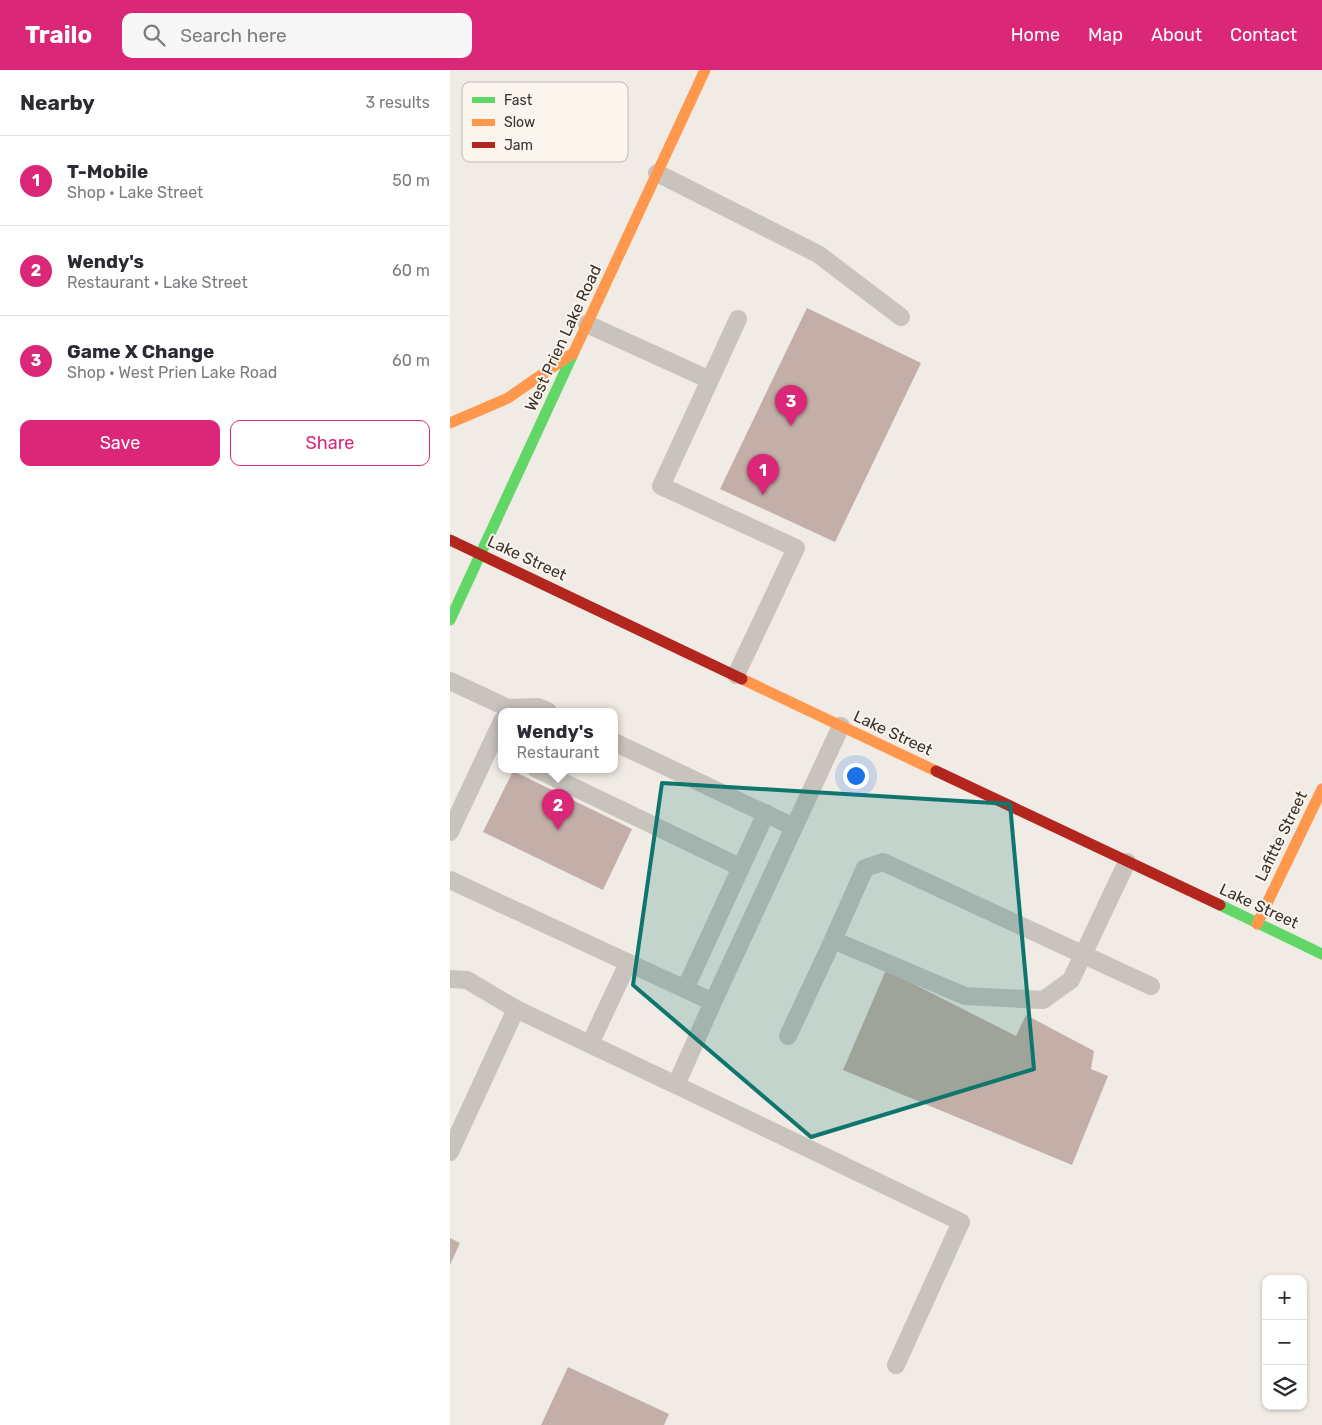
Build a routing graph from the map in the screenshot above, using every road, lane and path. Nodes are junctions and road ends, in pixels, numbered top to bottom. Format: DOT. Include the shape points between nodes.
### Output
graph roads {
  1 [pos="705,70"];
  2 [pos="657,173"];
  3 [pos="901,317"];
  4 [pos="738,319"];
  5 [pos="587,324"];
  6 [pos="574,352"];
  7 [pos="710,380"];
  8 [pos="450,423"];
  9 [pos="450,540"];
  10 [pos="480,554"];
  11 [pos="450,620"];
  12 [pos="736,675"];
  13 [pos="450,681"];
  14 [pos="498,709"];
  15 [pos="841,726"];
  16 [pos="618,744"];
  17 [pos="496,749"];
  18 [pos="544,773"];
  19 [pos="1322,789"];
  20 [pos="766,813"];
  21 [pos="794,827"];
  22 [pos="450,832"];
  23 [pos="1127,862"];
  24 [pos="740,867"];
  25 [pos="450,880"];
  26 [pos="1257,924"];
  27 [pos="833,940"];
  28 [pos="1322,954"];
  29 [pos="1082,955"];
  30 [pos="628,963"];
  31 [pos="450,979"];
  32 [pos="1150,986"];
  33 [pos="685,989"];
  34 [pos="713,1002"];
  35 [pos="516,1009"];
  36 [pos="788,1036"];
  37 [pos="590,1044"];
  38 [pos="676,1085"];
  39 [pos="450,1152"];
  40 [pos="896,1365"];
  1 -- 2 [label="street, West Prien Lake Road"];
  2 -- 3 [label="lane" via="818,254"];
  2 -- 5 [label="street, West Prien Lake Road"];
  4 -- 7 [label="lane"];
  5 -- 6 [label="street, West Prien Lake Road"];
  5 -- 7 [label="lane"];
  6 -- 8 [label="street" via="508,398"];
  6 -- 10 [label="street, West Prien Lake Road"];
  7 -- 12 [label="lane" via="661,486 796,548"];
  9 -- 10 [label="street, Lake Street"];
  10 -- 11 [label="street, West Prien Lake Road"];
  10 -- 12 [label="street, Lake Street"];
  12 -- 15 [label="street, Lake Street"];
  13 -- 14 [label="lane"];
  15 -- 21 [label="lane"];
  15 -- 23 [label="street, Lake Street"];
  16 -- 20 [label="lane"];
  17 -- 22 [label="lane"];
  18 -- 24 [label="lane"];
  19 -- 26 [label="street, Lafitte Street"];
  20 -- 21 [label="lane"];
  20 -- 24 [label="lane"];
  21 -- 34 [label="lane"];
  23 -- 26 [label="street, Lake Street"];
  23 -- 29 [label="lane"];
  24 -- 33 [label="lane"];
  25 -- 30 [label="lane"];
  26 -- 28 [label="street, Lake Street"];
  27 -- 29 [label="lane" via="965,996 1043,1000 1071,980"];
  27 -- 29 [label="lane" via="865,868 883,862"];
  27 -- 36 [label="lane"];
  29 -- 32 [label="lane"];
  30 -- 33 [label="lane"];
  30 -- 37 [label="lane"];
  31 -- 35 [label="lane" via="467,980"];
  33 -- 34 [label="lane"];
  34 -- 38 [label="lane"];
  35 -- 37 [label="lane"];
  35 -- 39 [label="lane"];
  37 -- 38 [label="lane"];
  38 -- 40 [label="lane" via="961,1222"];
}
